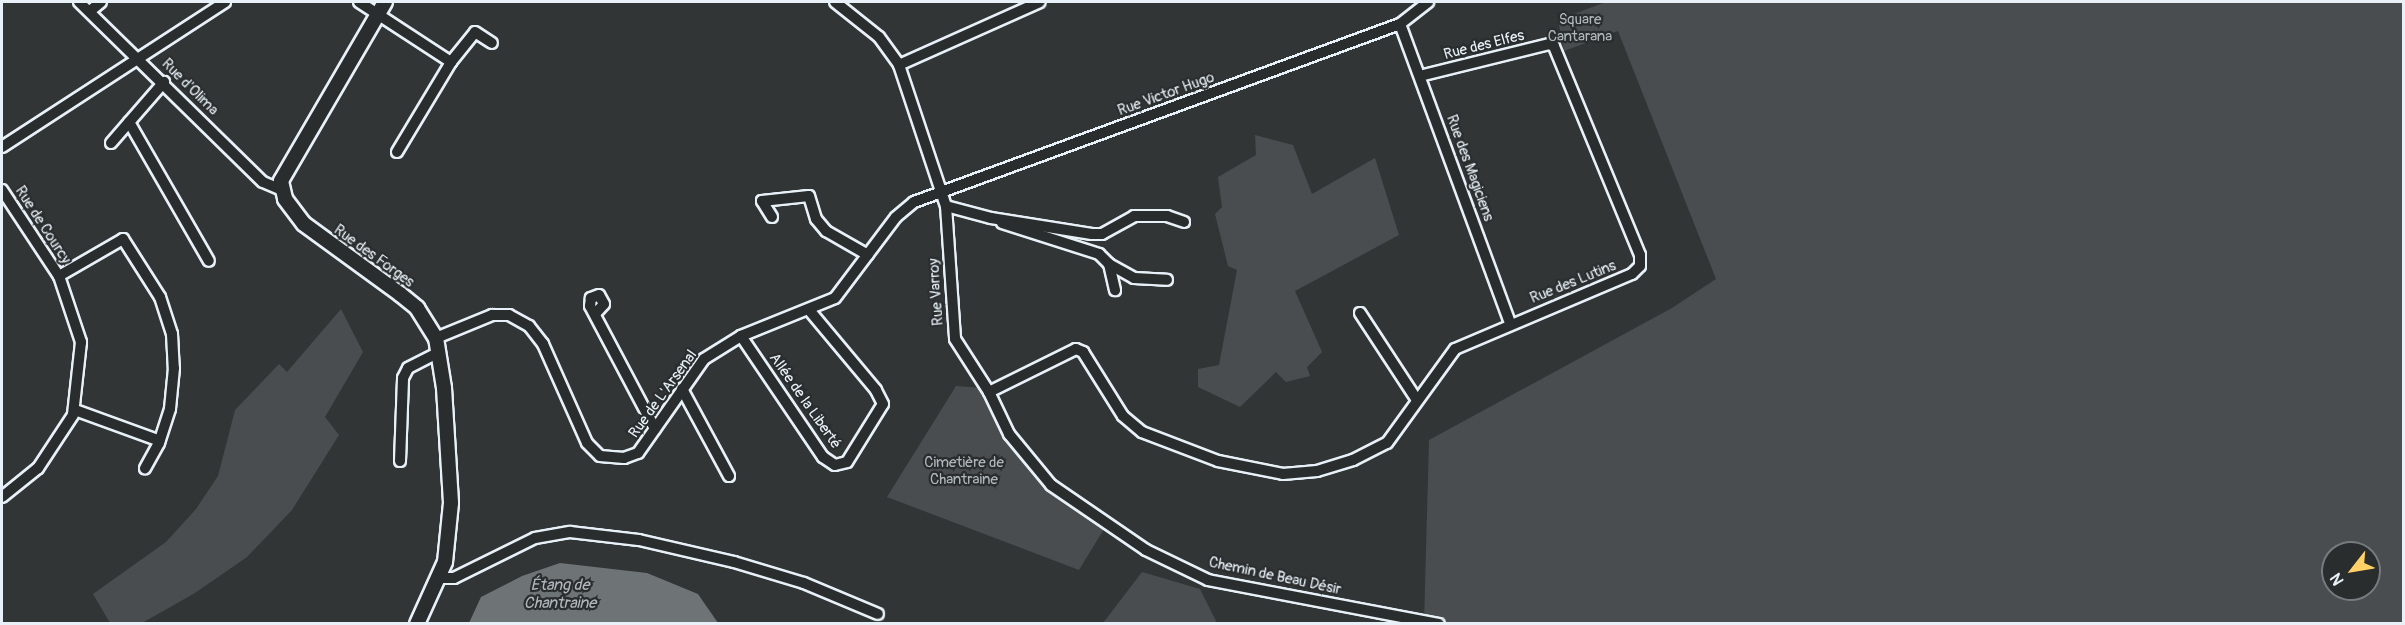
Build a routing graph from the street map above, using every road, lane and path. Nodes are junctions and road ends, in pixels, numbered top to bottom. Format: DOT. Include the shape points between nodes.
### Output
graph roads {
  1 [pos="79,2"];
  2 [pos="101,2"];
  3 [pos="225,2"];
  4 [pos="359,2"];
  5 [pos="836,2"];
  6 [pos="1040,2"];
  7 [pos="1428,2"];
  8 [pos="382,7"];
  9 [pos="90,11"];
  10 [pos="1400,24"];
  11 [pos="492,43"];
  12 [pos="1554,46"];
  13 [pos="140,58"];
  14 [pos="451,62"];
  15 [pos="899,65"];
  16 [pos="1420,76"];
  17 [pos="164,82"];
  18 [pos="129,122"];
  19 [pos="111,142"];
  20 [pos="2,147"];
  21 [pos="398,152"];
  22 [pos="2,190"];
  23 [pos="282,190"];
  24 [pos="942,192"];
  25 [pos="946,206"];
  26 [pos="772,217"];
  27 [pos="991,219"];
  28 [pos="1184,222"];
  29 [pos="868,255"];
  30 [pos="209,261"];
  31 [pos="1109,264"];
  32 [pos="59,276"];
  33 [pos="1167,280"];
  34 [pos="1115,290"];
  35 [pos="810,311"];
  36 [pos="595,314"];
  37 [pos="1360,314"];
  38 [pos="1510,323"];
  39 [pos="741,336"];
  40 [pos="438,345"];
  41 [pos="682,389"];
  42 [pos="989,392"];
  43 [pos="1417,400"];
  44 [pos="75,410"];
  45 [pos="655,429"];
  46 [pos="1009,434"];
  47 [pos="160,441"];
  48 [pos="400,461"];
  49 [pos="144,468"];
  50 [pos="729,476"];
  51 [pos="2,497"];
  52 [pos="439,578"];
  53 [pos="878,614"];
  54 [pos="417,624"];
  55 [pos="1439,624"];
  1 -- 9 [label="street, Rue d'Olima"];
  2 -- 9 [label="street"];
  3 -- 13 [label="street"];
  4 -- 8 [label="street"];
  5 -- 15 [label="street, Rue Varroy" via="879,37"];
  6 -- 15 [label="street"];
  7 -- 10 [label="street, Rue Victor Hugo"];
  8 -- 14 [label="street"];
  8 -- 23 [label="main road" via="284,171"];
  9 -- 13 [label="street, Rue d'Olima"];
  10 -- 16 [label="street, Rue des Magiciens"];
  10 -- 24 [label="street, Rue Victor Hugo"];
  11 -- 14 [label="street" via="475,32"];
  12 -- 16 [label="street, Rue des Elfes" via="1549,44"];
  12 -- 38 [label="street, Rue des Lutins" via="1640,255 1640,266 1632,274"];
  13 -- 17 [label="street, Rue d'Olima"];
  13 -- 20 [label="street"];
  14 -- 21 [label="street"];
  15 -- 24 [label="street, Rue Varroy"];
  16 -- 38 [label="street, Rue des Magiciens"];
  17 -- 18 [label="street"];
  17 -- 23 [label="street, Rue d'Olima" via="263,182"];
  18 -- 19 [label="street"];
  18 -- 30 [label="street"];
  22 -- 32 [label="street, Rue de Courcy"];
  23 -- 40 [label="main road, Rue des Forges" via="304,224 417,308"];
  24 -- 25 [label="street, Rue Varroy"];
  24 -- 29 [label="street, Rue de L'Arsenal" via="914,202 896,217"];
  25 -- 27 [label="street"];
  25 -- 42 [label="street, Rue Varroy" via="955,339"];
  26 -- 29 [label="street" via="762,201 809,196 816,219 826,231"];
  27 -- 28 [label="street" via="1092,234 1102,234 1134,216 1167,216"];
  27 -- 31 [label="street" via="1099,254"];
  29 -- 35 [label="street, Rue de L'Arsenal" via="835,298"];
  31 -- 33 [label="street" via="1134,278"];
  31 -- 34 [label="street"];
  32 -- 44 [label="street, Rue de Courcy" via="81,342"];
  32 -- 47 [label="street" via="123,239 160,297 172,334 174,368 170,409"];
  35 -- 39 [label="street, Rue de L'Arsenal"];
  35 -- 39 [label="street, Allée de la Liberté" via="876,390 883,404 848,462 836,465 823,457"];
  36 -- 45 [label="street"];
  37 -- 43 [label="street"];
  38 -- 43 [label="street, Rue des Lutins" via="1455,349"];
  39 -- 41 [label="street, Rue de L'Arsenal" via="704,359"];
  40 -- 45 [label="street, Rue de L'Arsenal" via="492,315 509,315 529,326 543,345 586,443 600,456 612,460 638,453"];
  40 -- 48 [label="street, Rue de L'Arsenal" via="408,368 403,378"];
  40 -- 52 [label="main road, Rue des Forges" via="451,503 448,544"];
  41 -- 45 [label="street, Rue de L'Arsenal"];
  41 -- 50 [label="street"];
  42 -- 43 [label="street, Rue des Lutins" via="1076,349 1083,352 1122,416 1142,432 1218,461 1283,474 1326,468 1387,443"];
  42 -- 46 [label="street, Rue Varroy"];
  44 -- 47 [label="street"];
  44 -- 51 [label="street, Rue de Courcy" via="38,468"];
  46 -- 55 [label="street, Chemin de Beau Désir" via="1051,485 1094,517 1146,550 1208,580"];
  47 -- 49 [label="street"];
  52 -- 53 [label="street" via="454,578 535,538 570,532 639,540 734,562 804,583"];
  52 -- 54 [label="main road, Rue des Forges"];
}
